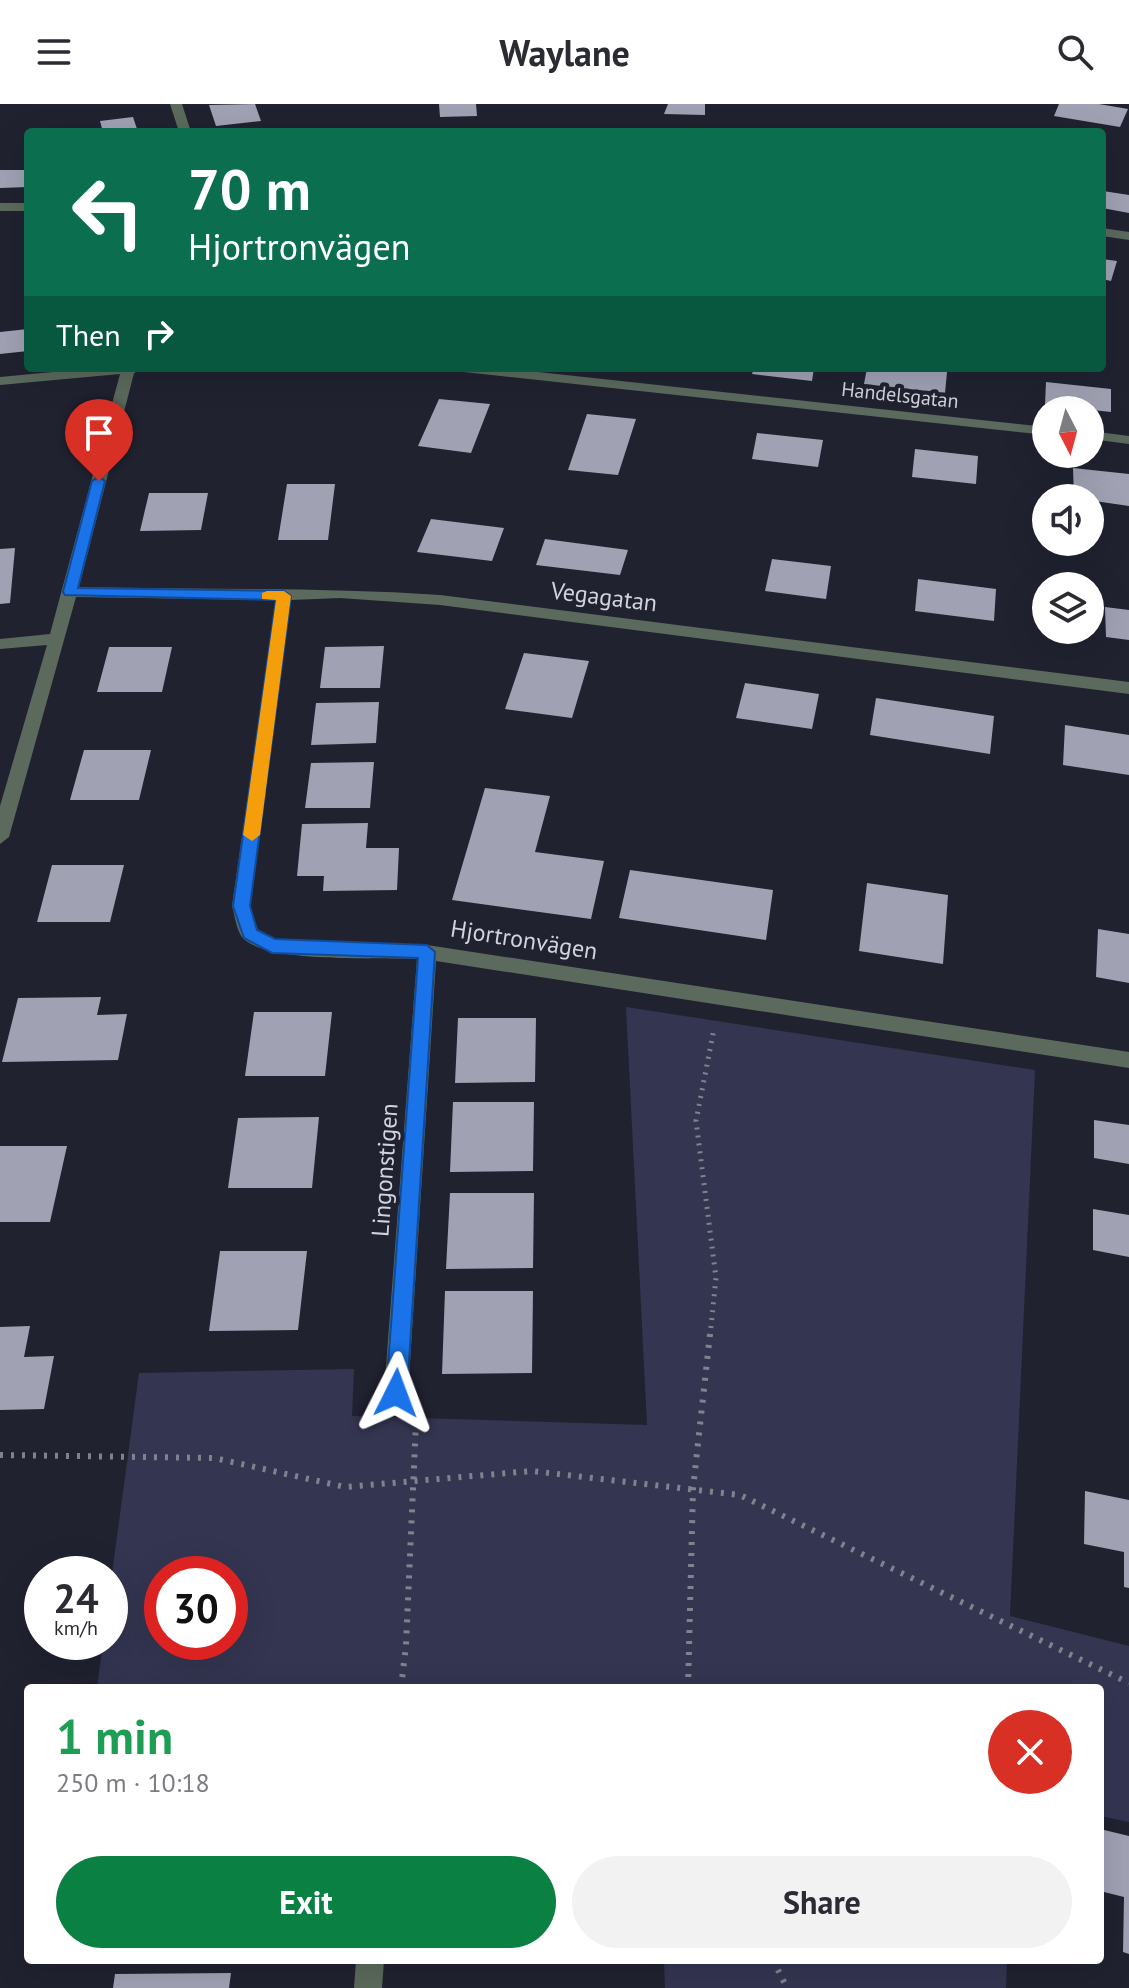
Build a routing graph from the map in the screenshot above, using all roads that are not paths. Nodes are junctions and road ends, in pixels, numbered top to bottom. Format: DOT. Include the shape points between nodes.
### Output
graph roads {
  1 [pos="176,104"];
  2 [pos="184,128"];
  3 [pos="0,207"];
  4 [pos="24,207"];
  5 [pos="1106,233"];
  6 [pos="1129,236"];
  7 [pos="89,372"];
  8 [pos="127,372"];
  9 [pos="501,372"];
  10 [pos="0,381"];
  11 [pos="1032,429"];
  12 [pos="1104,437"];
  13 [pos="1129,440"];
  14 [pos="70,592"];
  15 [pos="284,596"];
  16 [pos="57,639"];
  17 [pos="0,644"];
  18 [pos="1129,688"];
  19 [pos="0,837"];
  20 [pos="427,952"];
  21 [pos="1129,1060"];
  22 [pos="396,1393"];
  23 [pos="370,1964"];
  24 [pos="368,1988"];
  1 -- 2 [label="street"];
  3 -- 4 [label="street"];
  5 -- 6 [label="street"];
  7 -- 10 [label="street"];
  8 -- 14 [label="street"];
  9 -- 11 [label="street, Handelsgatan"];
  12 -- 13 [label="street"];
  14 -- 15 [label="street, Vegagatan"];
  14 -- 16 [label="street"];
  15 -- 18 [label="street, Vegagatan" via="340,593 440,600"];
  15 -- 20 [label="street, Hjortronvägen" via="241,906 250,934 272,946"];
  16 -- 17 [label="street"];
  16 -- 19 [label="street"];
  20 -- 21 [label="street, Hjortronvägen"];
  20 -- 22 [label="street, Lingonstigen"];
  23 -- 24 [label="street"];
}
